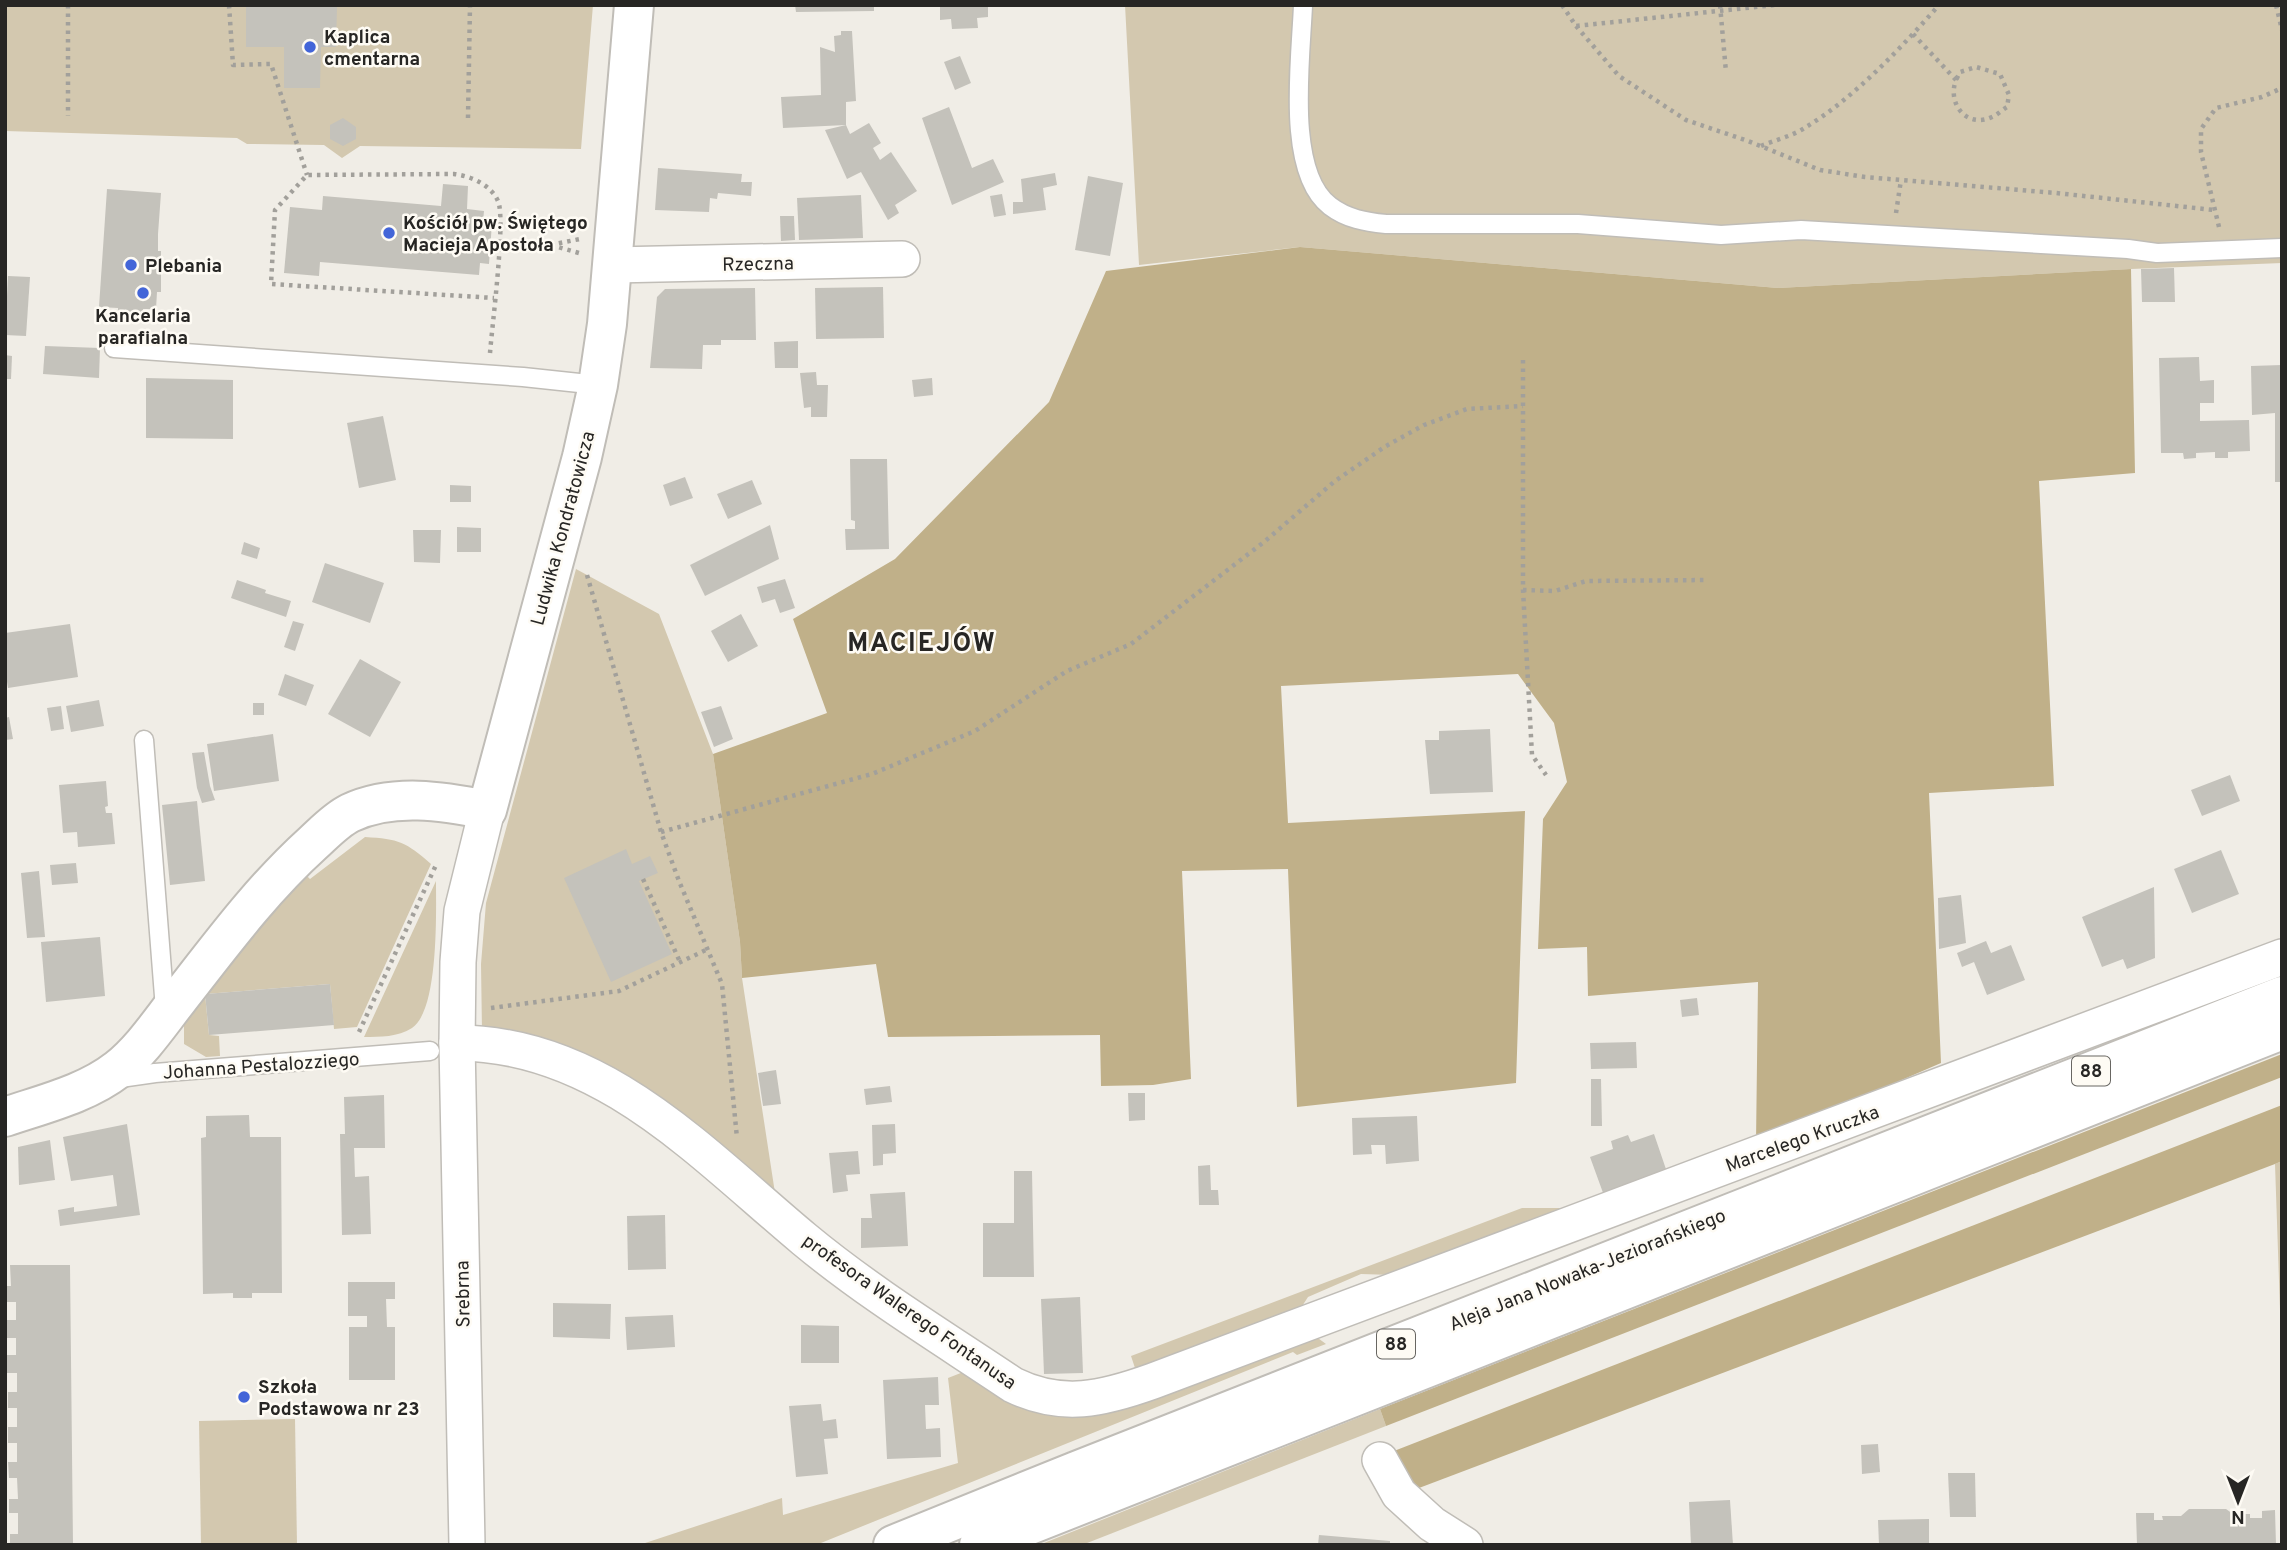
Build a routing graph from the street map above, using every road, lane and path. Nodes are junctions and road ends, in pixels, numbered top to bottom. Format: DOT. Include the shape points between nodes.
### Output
graph roads {
  1 [pos="68,5"];
  2 [pos="229,5"];
  3 [pos="470,5"];
  4 [pos="634,5"];
  5 [pos="1303,5"];
  6 [pos="1562,5"];
  7 [pos="1775,5"];
  8 [pos="1939,5"];
  9 [pos="2276,5"];
  10 [pos="1720,8"];
  11 [pos="1576,26"];
  12 [pos="2282,30"];
  13 [pos="1913,34"];
  14 [pos="1726,72"];
  15 [pos="1956,80"];
  16 [pos="2282,88"];
  17 [pos="68,116"];
  18 [pos="468,118"];
  19 [pos="1760,146"];
  20 [pos="307,175"];
  21 [pos="1901,180"];
  22 [pos="2214,210"];
  23 [pos="1893,235"];
  24 [pos="584,239"];
  25 [pos="491,244"];
  26 [pos="499,244"];
  27 [pos="550,245"];
  28 [pos="2282,248"];
  29 [pos="2226,251"];
  30 [pos="598,259"];
  31 [pos="902,259"];
  32 [pos="494,298"];
  33 [pos="114,348"];
  34 [pos="1523,360"];
  35 [pos="488,374"];
  36 [pos="598,385"];
  37 [pos="1523,406"];
  38 [pos="579,569"];
  39 [pos="1707,580"];
  40 [pos="1523,590"];
  41 [pos="144,740"];
  42 [pos="1546,775"];
  43 [pos="487,810"];
  44 [pos="661,831"];
  45 [pos="436,865"];
  46 [pos="643,879"];
  47 [pos="708,949"];
  48 [pos="2282,957"];
  49 [pos="680,962"];
  50 [pos="2282,996"];
  51 [pos="489,1008"];
  52 [pos="165,1016"];
  53 [pos="2282,1030"];
  54 [pos="355,1039"];
  55 [pos="444,1047"];
  56 [pos="92,1084"];
  57 [pos="5,1117"];
  58 [pos="742,1184"];
  59 [pos="1322,1317"];
  60 [pos="1380,1460"];
  61 [pos="467,1545"];
  62 [pos="893,1545"];
  63 [pos="979,1545"];
  64 [pos="1465,1545"];
  1 -- 17 [label="path"];
  2 -- 20 [label="path" via="233,65 271,64"];
  3 -- 18 [label="path"];
  4 -- 30 [label="main road, Ludwika Kondratowicza"];
  5 -- 23 [label="lane" via="1303,160 1318,193 1342,214 1386,224 1578,224 1721,235 1801,230"];
  6 -- 11 [label="path"];
  7 -- 10 [label="path"];
  8 -- 13 [label="path"];
  9 -- 12 [label="path"];
  10 -- 11 [label="path"];
  10 -- 14 [label="path"];
  11 -- 19 [label="path" via="1619,76 1686,120"];
  13 -- 15 [label="path"];
  13 -- 19 [label="path" via="1805,128"];
  15 -- 15 [label="path" via="1954,104 1963,116 1991,118 2007,107 2009,95 2000,75 1976,67 1960,72"];
  16 -- 22 [label="path" via="2216,108 2201,129 2201,152"];
  19 -- 21 [label="path" via="1820,170"];
  20 -- 26 [label="path" via="466,175 497,198"];
  20 -- 32 [label="path" via="275,210 271,284"];
  21 -- 22 [label="path"];
  21 -- 23 [label="path"];
  22 -- 29 [label="path"];
  23 -- 29 [label="lane" via="2157,253"];
  24 -- 27 [label="path"];
  25 -- 26 [label="path"];
  26 -- 27 [label="path"];
  26 -- 32 [label="path"];
  27 -- 30 [label="path"];
  28 -- 29 [label="lane"];
  30 -- 31 [label="street, Rzeczna"];
  30 -- 36 [label="main road, Ludwika Kondratowicza" via="604,353"];
  32 -- 35 [label="path"];
  33 -- 35 [label="lane"];
  34 -- 37 [label="path"];
  35 -- 36 [label="lane"];
  36 -- 43 [label="main road, Ludwika Kondratowicza"];
  37 -- 40 [label="path"];
  37 -- 44 [label="path" via="1467,410 1424,425 1386,446 1335,481 1131,644 1067,671 975,731 872,774"];
  38 -- 44 [label="path" via="586,573"];
  39 -- 40 [label="path" via="1586,580 1555,591"];
  40 -- 42 [label="path" via="1532,755"];
  41 -- 52 [label="lane"];
  43 -- 52 [label="main road, Johanna Pestalozziego" via="428,801 371,806 349,814 276,879"];
  43 -- 55 [label="street, Ludwika Kondratowicza" via="462,911"];
  44 -- 47 [label="path"];
  45 -- 54 [label="path"];
  46 -- 49 [label="path"];
  47 -- 49 [label="path"];
  47 -- 58 [label="path" via="722,984"];
  48 -- 59 [label="street, Marcelego Kruczka"];
  49 -- 51 [label="path" via="619,991"];
  50 -- 62 [label="main road, Aleja Jana Nowaka-Jeziorańskiego / 88"];
  52 -- 56 [label="main road, Johanna Pestalozziego" via="132,1057"];
  53 -- 63 [label="main road, Aleja Jana Nowaka-Jeziorańskiego / 88"];
  55 -- 56 [label="lane, Johanna Pestalozziego" via="155,1073"];
  55 -- 58 [label="street, profesora Walerego Fontanusa" via="486,1044 540,1055 594,1077 682,1134"];
  55 -- 61 [label="street, Srebrna"];
  56 -- 57 [label="main road, Johanna Pestalozziego"];
  58 -- 59 [label="street, profesora Walerego Fontanusa" via="806,1240 884,1297 1013,1385 1042,1397 1066,1400 1130,1389"];
  60 -- 64 [label="street" via="1399,1494 1432,1524"];
}
